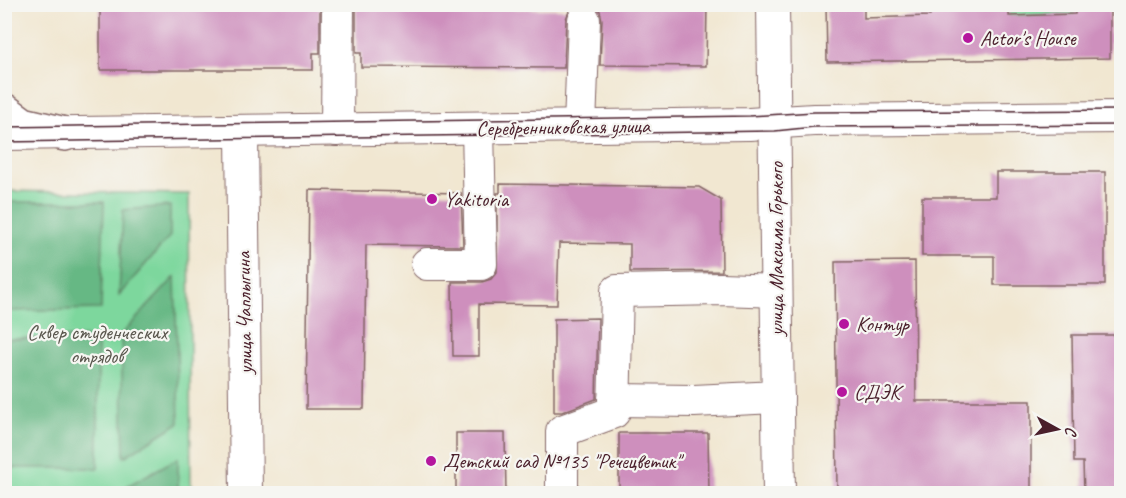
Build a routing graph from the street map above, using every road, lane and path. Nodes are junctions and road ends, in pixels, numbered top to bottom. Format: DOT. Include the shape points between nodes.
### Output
graph roads {
  1 [pos="338,4"];
  2 [pos="773,4"];
  3 [pos="584,20"];
  4 [pos="4,110"];
  5 [pos="1122,117"];
  6 [pos="775,123"];
  7 [pos="580,126"];
  8 [pos="478,128"];
  9 [pos="337,130"];
  10 [pos="242,132"];
  11 [pos="4,134"];
  12 [pos="65,134"];
  13 [pos="427,264"];
  14 [pos="776,291"];
  15 [pos="778,397"];
  16 [pos="614,400"];
  17 [pos="246,494"];
  18 [pos="562,494"];
  19 [pos="779,494"];
  1 -- 9 [label="street"];
  2 -- 6 [label="street, улица Максима Горького"];
  3 -- 7 [label="street"];
  4 -- 12 [label="main road" via="23,124"];
  5 -- 6 [label="street, Серебренниковская улица"];
  6 -- 7 [label="street, Серебренниковская улица"];
  6 -- 14 [label="street, улица Максима Горького"];
  7 -- 8 [label="street, Серебренниковская улица"];
  8 -- 9 [label="street, Серебренниковская улица"];
  8 -- 13 [label="street" via="481,264"];
  9 -- 10 [label="street, Серебренниковская улица"];
  10 -- 12 [label="street, Серебренниковская улица"];
  10 -- 17 [label="street, улица Чаплыгина"];
  11 -- 12 [label="street, Серебренниковская улица"];
  14 -- 15 [label="street, улица Максима Горького"];
  14 -- 16 [label="street" via="617,291"];
  15 -- 16 [label="street"];
  15 -- 19 [label="street, улица Максима Горького"];
  16 -- 18 [label="street" via="614,412 562,431"];
}
